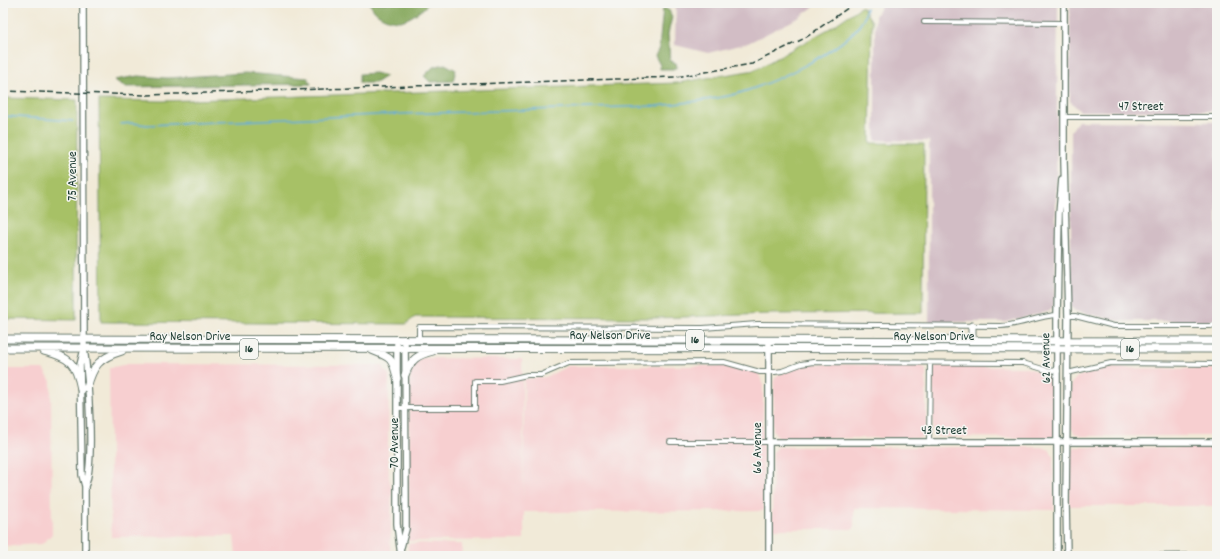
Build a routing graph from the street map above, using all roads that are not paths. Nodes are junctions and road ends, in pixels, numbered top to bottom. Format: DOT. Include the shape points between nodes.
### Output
graph roads {
  1 [pos="84,3"];
  2 [pos="1064,3"];
  3 [pos="924,22"];
  4 [pos="1064,23"];
  5 [pos="1064,117"];
  6 [pos="1217,117"];
  7 [pos="1064,161"];
  8 [pos="1057,315"];
  9 [pos="1068,316"];
  10 [pos="1217,324"];
  11 [pos="972,326"];
  12 [pos="3,339"];
  13 [pos="84,339"];
  14 [pos="401,339"];
  15 [pos="419,339"];
  16 [pos="769,340"];
  17 [pos="972,340"];
  18 [pos="1057,340"];
  19 [pos="1068,340"];
  20 [pos="1217,341"];
  21 [pos="3,348"];
  22 [pos="31,348"];
  23 [pos="84,348"];
  24 [pos="130,348"];
  25 [pos="368,348"];
  26 [pos="401,348"];
  27 [pos="443,348"];
  28 [pos="769,348"];
  29 [pos="1217,349"];
  30 [pos="1057,350"];
  31 [pos="1068,350"];
  32 [pos="930,363"];
  33 [pos="1217,364"];
  34 [pos="1058,371"];
  35 [pos="769,372"];
  36 [pos="1067,373"];
  37 [pos="405,375"];
  38 [pos="397,378"];
  39 [pos="84,389"];
  40 [pos="398,408"];
  41 [pos="406,408"];
  42 [pos="670,442"];
  43 [pos="769,442"];
  44 [pos="929,442"];
  45 [pos="1058,442"];
  46 [pos="1067,442"];
  47 [pos="1217,442"];
  48 [pos="401,547"];
  49 [pos="1217,555"];
  50 [pos="85,556"];
  51 [pos="401,556"];
  52 [pos="769,556"];
  53 [pos="1057,556"];
  54 [pos="1067,556"];
  55 [pos="1130,556"];
  1 -- 13 [label="main road, 75 Avenue"];
  2 -- 4 [label="main road, 62 Avenue"];
  3 -- 4 [label="street"];
  4 -- 5 [label="main road, 62 Avenue"];
  5 -- 6 [label="street, 47 Street"];
  5 -- 7 [label="main road, 62 Avenue"];
  7 -- 8 [label="main road, 62 Avenue" via="1059,214"];
  7 -- 9 [label="main road, 62 Avenue"];
  8 -- 11 [label="street" via="1014,325"];
  8 -- 18 [label="main road, 62 Avenue"];
  9 -- 10 [label="street" via="1114,326"];
  9 -- 19 [label="main road, 62 Avenue"];
  11 -- 15 [label="street" via="445,326 419,327"];
  11 -- 17 [label="highway"];
  12 -- 13 [label="highway, Ray Nelson Drive / 16"];
  13 -- 14 [label="highway, Ray Nelson Drive / 16"];
  13 -- 23 [label="main road, 75 Avenue"];
  14 -- 15 [label="highway, Ray Nelson Drive / 16"];
  14 -- 26 [label="main road, 70 Avenue"];
  15 -- 16 [label="highway, Ray Nelson Drive / 16"];
  16 -- 17 [label="highway, Ray Nelson Drive / 16"];
  16 -- 28 [label="main road, 66 Avenue"];
  17 -- 18 [label="highway, Ray Nelson Drive / 16"];
  18 -- 19 [label="highway, Ray Nelson Drive / 16"];
  18 -- 30 [label="main road, 62 Avenue"];
  19 -- 20 [label="highway, Ray Nelson Drive / 16"];
  19 -- 31 [label="main road, 62 Avenue"];
  21 -- 22 [label="highway, Ray Nelson Drive / 16"];
  22 -- 23 [label="highway, Ray Nelson Drive / 16"];
  22 -- 39 [label="highway" via="59,354 70,361"];
  23 -- 24 [label="highway, Ray Nelson Drive / 16"];
  23 -- 39 [label="main road, 75 Avenue" via="80,365"];
  24 -- 25 [label="highway, Ray Nelson Drive / 16"];
  24 -- 39 [label="highway" via="111,354 100,361"];
  25 -- 26 [label="highway, Ray Nelson Drive / 16"];
  25 -- 38 [label="highway" via="391,359"];
  26 -- 27 [label="highway, Ray Nelson Drive / 16"];
  26 -- 37 [label="main road, 70 Avenue"];
  26 -- 38 [label="main road, 70 Avenue"];
  27 -- 28 [label="highway, Ray Nelson Drive / 16"];
  27 -- 37 [label="highway" via="416,356"];
  28 -- 30 [label="highway, Ray Nelson Drive / 16"];
  28 -- 35 [label="main road, 66 Avenue"];
  29 -- 31 [label="highway, Ray Nelson Drive / 16"];
  30 -- 31 [label="highway, Ray Nelson Drive / 16"];
  30 -- 34 [label="main road, 62 Avenue"];
  31 -- 36 [label="main road, 62 Avenue"];
  32 -- 34 [label="street" via="1023,363"];
  32 -- 35 [label="street" via="807,362 782,371"];
  32 -- 44 [label="street"];
  33 -- 36 [label="street" via="1111,364"];
  34 -- 45 [label="main road, 62 Avenue"];
  35 -- 41 [label="street" via="724,362 569,363 541,375 527,375 500,381 475,381 475,408"];
  35 -- 43 [label="main road, 66 Avenue"];
  36 -- 46 [label="main road, 62 Avenue"];
  37 -- 41 [label="main road, 70 Avenue"];
  38 -- 40 [label="main road, 70 Avenue"];
  39 -- 50 [label="main road, 75 Avenue" via="82,475 85,486"];
  40 -- 41 [label="street"];
  40 -- 48 [label="main road, 70 Avenue" via="397,524"];
  41 -- 48 [label="main road, 70 Avenue" via="406,529"];
  42 -- 43 [label="street, 43 Street"];
  43 -- 44 [label="main road, 43 Street"];
  43 -- 52 [label="main road, 66 Avenue"];
  44 -- 45 [label="main road, 43 Street"];
  45 -- 46 [label="main road, 43 Street"];
  45 -- 53 [label="main road, 62 Avenue"];
  46 -- 47 [label="main road, 43 Street"];
  46 -- 54 [label="main road, 62 Avenue"];
  48 -- 51 [label="main road, 70 Avenue"];
  49 -- 55 [label="street"];
}
